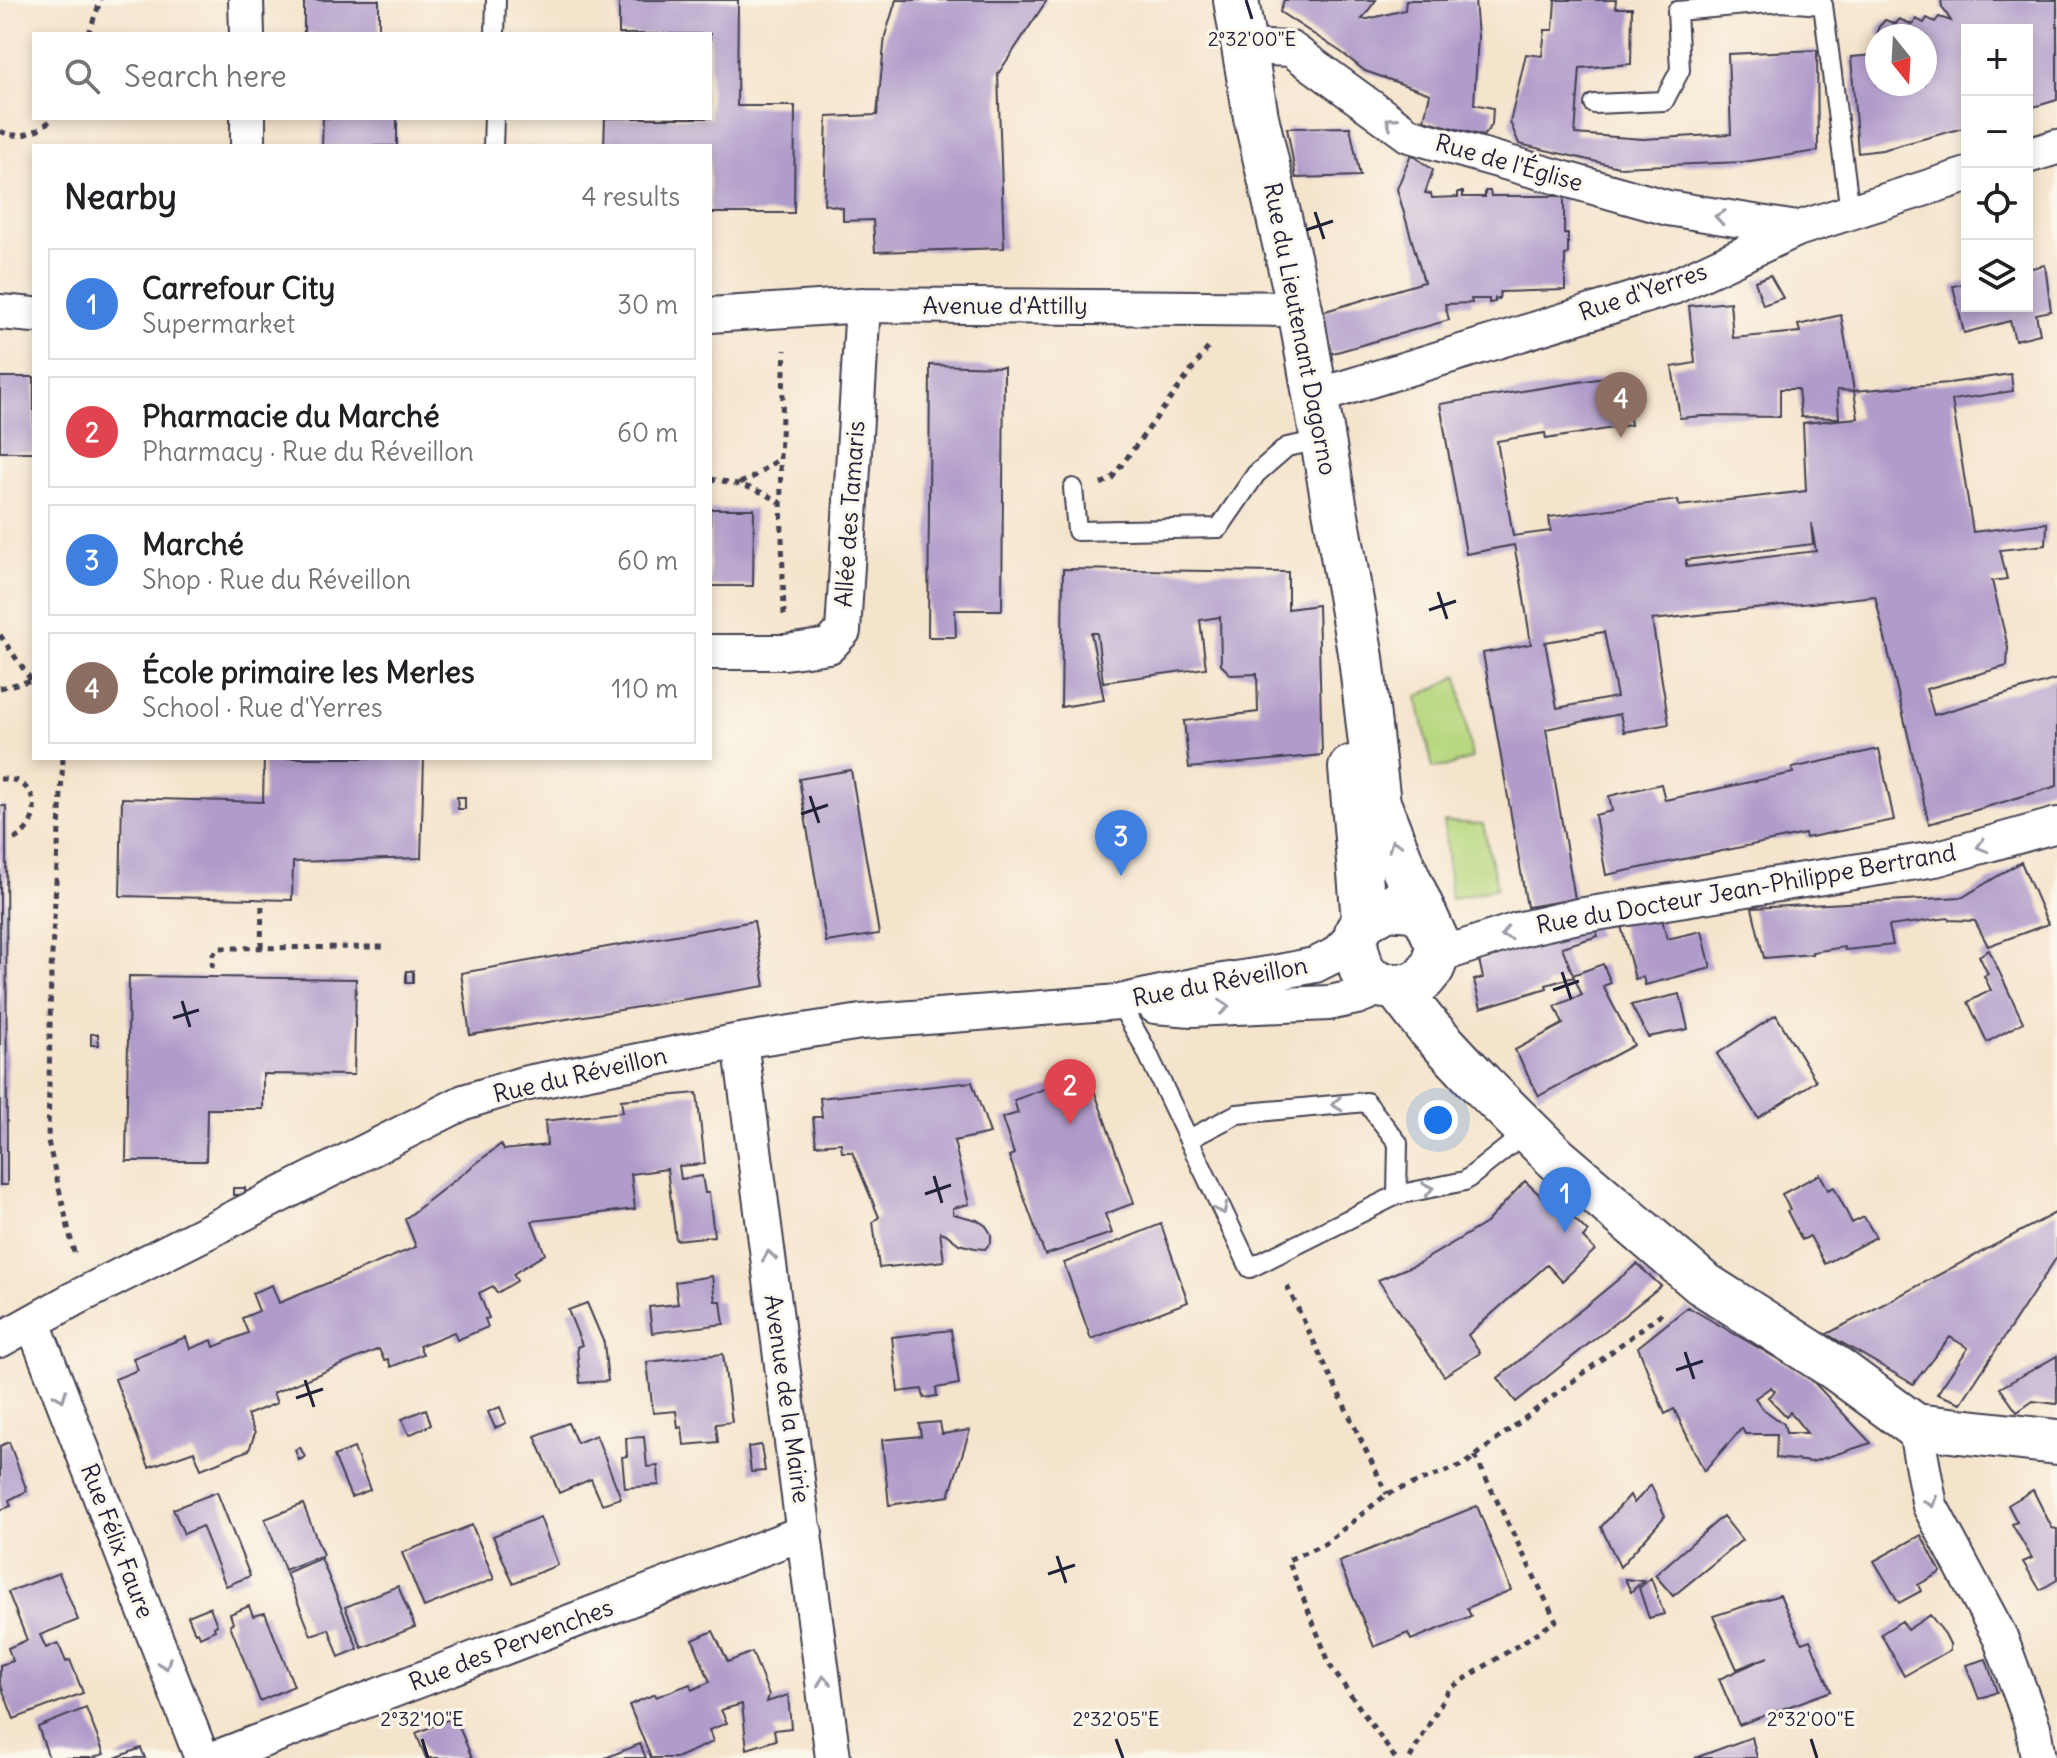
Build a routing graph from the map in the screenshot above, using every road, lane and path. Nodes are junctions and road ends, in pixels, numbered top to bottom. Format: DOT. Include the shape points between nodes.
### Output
graph roads {
  1 [pos="101,0"];
  2 [pos="246,0"];
  3 [pos="496,0"];
  4 [pos="1236,0"];
  5 [pos="1677,6"];
  6 [pos="89,32"];
  7 [pos="247,32"];
  8 [pos="495,32"];
  9 [pos="1244,47"];
  10 [pos="1594,104"];
  11 [pos="51,120"];
  12 [pos="248,120"];
  13 [pos="494,120"];
  14 [pos="0,131"];
  15 [pos="248,144"];
  16 [pos="493,144"];
  17 [pos="2057,147"];
  18 [pos="2033,154"];
  19 [pos="1961,177"];
  20 [pos="1850,212"];
  21 [pos="1797,229"];
  22 [pos="863,305"];
  23 [pos="1237,308"];
  24 [pos="1300,309"];
  25 [pos="786,310"];
  26 [pos="0,312"];
  27 [pos="32,315"];
  28 [pos="712,315"];
  29 [pos="1315,397"];
  30 [pos="1322,440"];
  31 [pos="780,458"];
  32 [pos="712,479"];
  33 [pos="739,483"];
  34 [pos="1073,490"];
  35 [pos="781,503"];
  36 [pos="0,635"];
  37 [pos="712,652"];
  38 [pos="785,652"];
  39 [pos="1361,658"];
  40 [pos="32,679"];
  41 [pos="32,680"];
  42 [pos="0,688"];
  43 [pos="63,760"];
  44 [pos="0,779"];
  45 [pos="2057,825"];
  46 [pos="10,841"];
  47 [pos="262,903"];
  48 [pos="1361,926"];
  49 [pos="385,947"];
  50 [pos="261,948"];
  51 [pos="1415,963"];
  52 [pos="212,968"];
  53 [pos="1119,1002"];
  54 [pos="740,1041"];
  55 [pos="1514,1116"];
  56 [pos="1189,1139"];
  57 [pos="1397,1195"];
  58 [pos="1702,1283"];
  59 [pos="1287,1286"];
  60 [pos="70,1301"];
  61 [pos="33,1323"];
  62 [pos="0,1340"];
  63 [pos="1915,1426"];
  64 [pos="2057,1442"];
  65 [pos="1475,1456"];
  66 [pos="1387,1494"];
  67 [pos="805,1532"];
  68 [pos="202,1758"];
  69 [pos="216,1758"];
  70 [pos="833,1758"];
  71 [pos="1395,1758"];
  72 [pos="1410,1758"];
  73 [pos="2038,1758"];
  1 -- 6 [label="path"];
  2 -- 7 [label="street"];
  3 -- 8 [label="lane"];
  4 -- 9 [label="street, Rue du Lieutenant Dagorno"];
  5 -- 10 [label="lane" via="1680,70 1664,101"];
  5 -- 20 [label="lane" via="1823,5"];
  21 -- 9 [label="street, Rue de l'Église, one-way" via="1668,208 1409,135 1291,49"];
  9 -- 24 [label="street, Rue du Lieutenant Dagorno"];
  11 -- 14 [label="path" via="36,132 12,137"];
  12 -- 15 [label="street"];
  13 -- 16 [label="lane"];
  17 -- 18 [label="street"];
  19 -- 20 [label="street, Rue d'Yerres"];
  20 -- 21 [label="street, Rue d'Yerres"];
  21 -- 29 [label="street, Rue d'Yerres" via="1673,287"];
  22 -- 23 [label="street, Avenue d'Attilly"];
  22 -- 25 [label="street, Avenue d'Attilly"];
  22 -- 38 [label="street, Allée des Tamaris" via="843,631 829,646"];
  23 -- 24 [label="street, Avenue d'Attilly"];
  23 -- 34 [label="path" via="1112,478"];
  24 -- 29 [label="street, Rue du Lieutenant Dagorno"];
  25 -- 28 [label="street, Avenue d'Attilly"];
  25 -- 31 [label="path"];
  26 -- 27 [label="street"];
  29 -- 30 [label="street, Rue du Lieutenant Dagorno"];
  30 -- 34 [label="lane" via="1287,447 1256,474 1219,528 1077,531"];
  30 -- 39 [label="street, Rue du Lieutenant Dagorno"];
  31 -- 33 [label="path"];
  31 -- 35 [label="path"];
  32 -- 33 [label="path"];
  33 -- 35 [label="path"];
  35 -- 38 [label="path"];
  36 -- 40 [label="path"];
  37 -- 38 [label="street, Allée des Tamaris"];
  39 -- 48 [label="street, Rue du Lieutenant Dagorno" via="1350,772"];
  51 -- 39 [label="street, Rue du Lieutenant Dagorno, one-way" via="1378,803"];
  41 -- 42 [label="path"];
  43 -- 60 [label="path" via="48,1141 77,1264 55,1276"];
  44 -- 46 [label="path" via="19,782 34,806 28,831"];
  45 -- 51 [label="street, Rue du Docteur Jean-Philippe Bertrand, one-way" via="1935,859 1578,916"];
  47 -- 50 [label="path"];
  48 -- 51 [label="street, Rue du Lieutenant Dagorno" via="1355,945 1362,971 1371,980"];
  48 -- 51 [label="street" via="1387,907 1413,909"];
  48 -- 53 [label="street, Rue du Réveillon" via="1335,955 1315,965"];
  49 -- 50 [label="path"];
  50 -- 52 [label="path" via="220,948 213,954"];
  53 -- 51 [label="street, Rue du Réveillon, one-way" via="1192,1009 1329,1003 1357,997"];
  51 -- 55 [label="street, Rue du Lieutenant Dagorno" via="1425,1024"];
  53 -- 54 [label="street, Rue du Réveillon" via="861,1022"];
  53 -- 56 [label="lane"];
  54 -- 60 [label="street, Rue du Réveillon" via="523,1084 464,1102"];
  67 -- 54 [label="street, Avenue de la Mairie, one-way"];
  57 -- 55 [label="lane, one-way" via="1465,1181"];
  55 -- 58 [label="street, Rue du Lieutenant Dagorno"];
  57 -- 56 [label="lane, one-way" via="1398,1143 1366,1102 1237,1114"];
  56 -- 57 [label="lane, one-way" via="1250,1268"];
  58 -- 63 [label="street, Rue du Lieutenant Dagorno"];
  58 -- 65 [label="path"];
  59 -- 66 [label="path"];
  60 -- 61 [label="street, Rue du Réveillon"];
  61 -- 62 [label="street, Rue du Réveillon"];
  61 -- 68 [label="street, Rue Félix Faure, one-way"];
  63 -- 64 [label="street, Rue du Lieutenant Dagorno"];
  63 -- 73 [label="street, one-way" via="1930,1506 2000,1637 2033,1727"];
  65 -- 66 [label="path"];
  65 -- 72 [label="path" via="1556,1621 1449,1689"];
  66 -- 71 [label="path" via="1326,1543 1288,1560 1331,1667"];
  67 -- 69 [label="street, Rue des Pervenches"];
  70 -- 67 [label="street, Avenue de la Mairie, one-way"];
}
